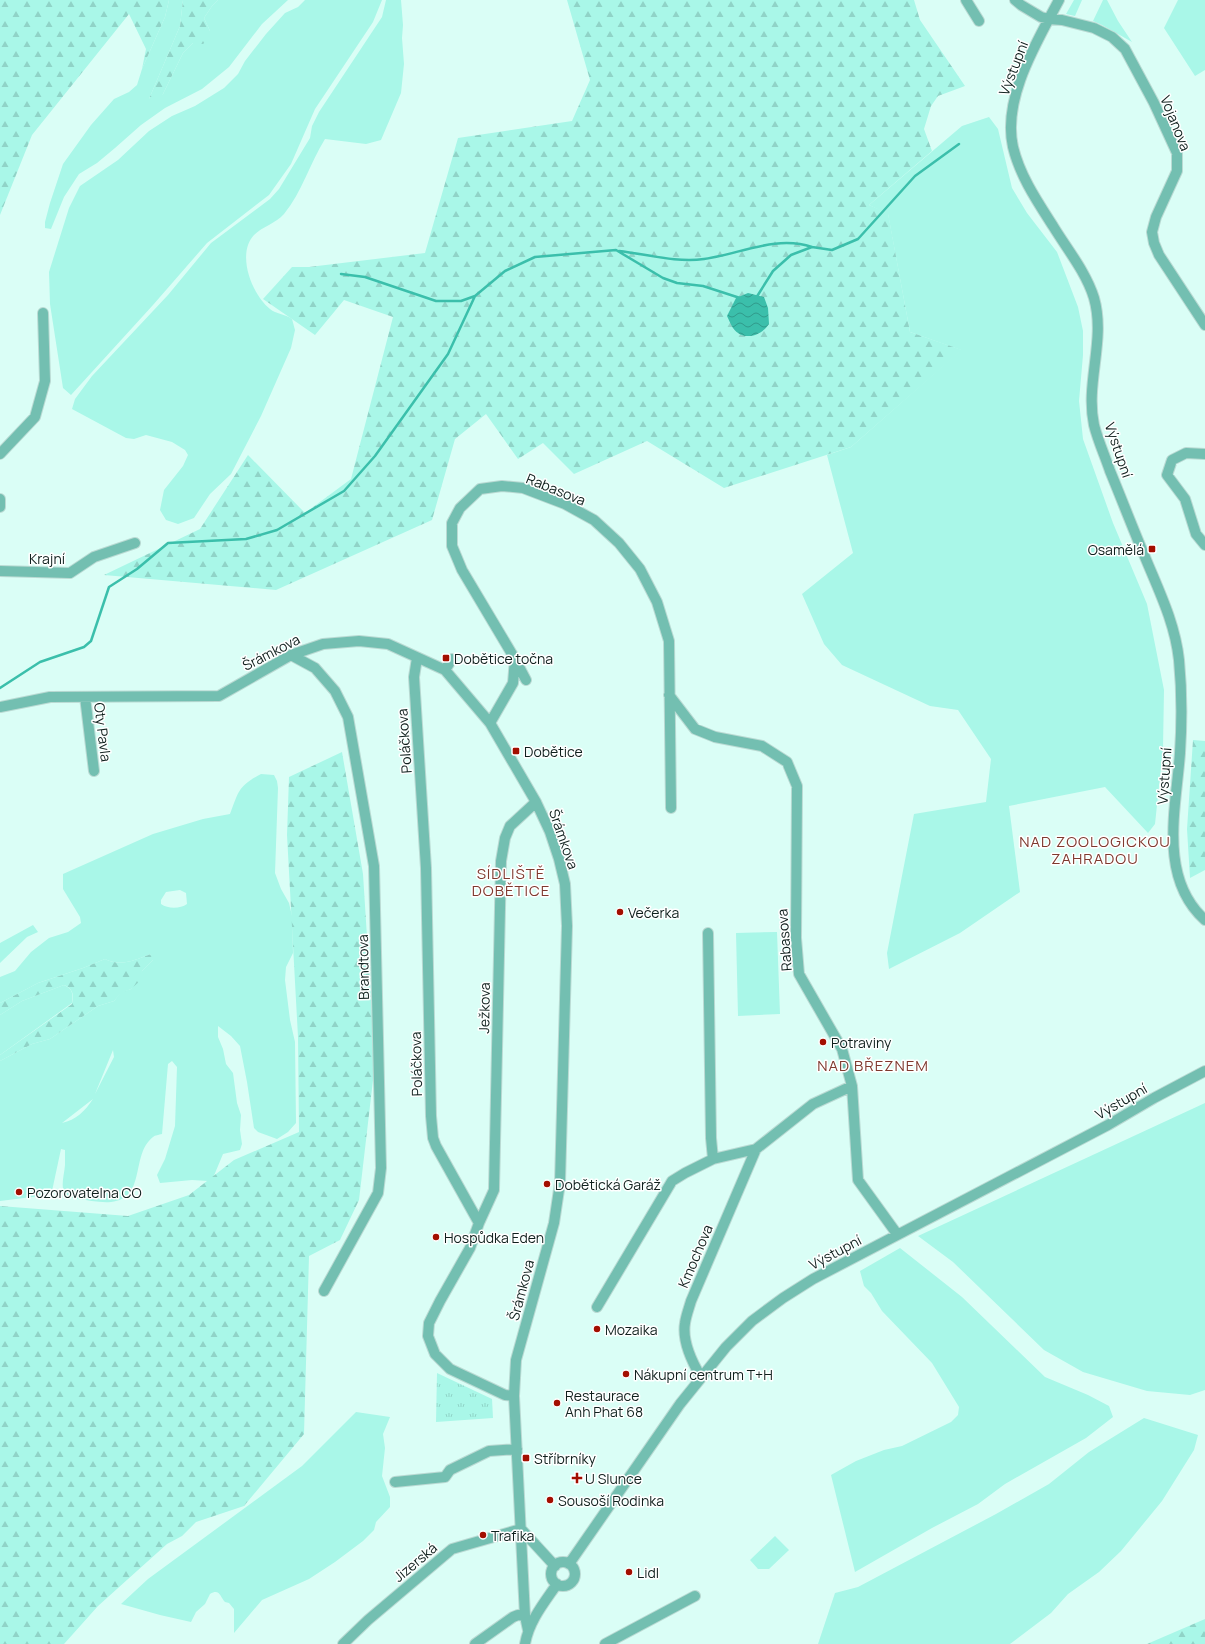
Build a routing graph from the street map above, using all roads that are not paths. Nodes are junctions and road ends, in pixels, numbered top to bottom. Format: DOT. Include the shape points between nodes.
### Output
graph roads {
  1 [pos="966,0"];
  2 [pos="1015,0"];
  3 [pos="1059,0"];
  4 [pos="1049,19"];
  5 [pos="979,21"];
  6 [pos="43,313"];
  7 [pos="1205,325"];
  8 [pos="0,454"];
  9 [pos="1205,454"];
  10 [pos="0,499"];
  11 [pos="0,507"];
  12 [pos="135,543"];
  13 [pos="1205,545"];
  14 [pos="0,571"];
  15 [pos="291,655"];
  16 [pos="417,658"];
  17 [pos="452,659"];
  18 [pos="515,659"];
  19 [pos="445,670"];
  20 [pos="526,680"];
  21 [pos="670,695"];
  22 [pos="85,697"];
  23 [pos="0,707"];
  24 [pos="490,723"];
  25 [pos="94,771"];
  26 [pos="536,802"];
  27 [pos="671,808"];
  28 [pos="1205,920"];
  29 [pos="708,933"];
  30 [pos="1205,1071"];
  31 [pos="852,1086"];
  32 [pos="756,1149"];
  33 [pos="713,1159"];
  34 [pos="479,1223"];
  35 [pos="898,1234"];
  36 [pos="324,1291"];
  37 [pos="597,1307"];
  38 [pos="701,1377"];
  39 [pos="514,1396"];
  40 [pos="517,1449"];
  41 [pos="395,1482"];
  42 [pos="521,1529"];
  43 [pos="569,1564"];
  44 [pos="555,1566"];
  45 [pos="556,1584"];
  46 [pos="695,1596"];
  47 [pos="525,1616"];
  48 [pos="528,1630"];
  49 [pos="343,1644"];
  50 [pos="476,1644"];
  51 [pos="525,1644"];
  52 [pos="605,1644"];
  1 -- 5 [label="street"];
  2 -- 4 [label="street, Vojanova" via="1028,10"];
  3 -- 4 [label="street, Výstupní"];
  4 -- 7 [label="street, Vojanova" via="1094,28 1112,37 1125,49 1154,103 1177,153 1177,171 1152,232 1154,243 1159,255"];
  4 -- 28 [label="street, Výstupní" via="1022,76 1014,101 1011,133 1013,146 1028,185 1083,273 1094,298 1099,334 1092,400 1093,419 1104,454 1172,624 1178,658 1182,718 1173,845 1180,884 1186,897"];
  6 -- 8 [label="street" via="45,381 35,417"];
  9 -- 13 [label="street" via="1186,453 1172,460 1167,475 1185,499 1196,534"];
  10 -- 11 [label="street"];
  12 -- 14 [label="street, Krajní" via="94,557 70,573"];
  15 -- 16 [label="street, Šrámkova" via="322,644 360,640 388,644"];
  15 -- 22 [label="street, Šrámkova" via="219,696"];
  15 -- 36 [label="street, Brandtova" via="315,668 335,690 348,717 374,866 381,1168 378,1193"];
  16 -- 19 [label="street, Šrámkova"];
  16 -- 34 [label="street, Poláčkova" via="414,677 426,868 433,1138"];
  17 -- 19 [label="street"];
  18 -- 20 [label="street, Rabasova"];
  18 -- 21 [label="street, Rabasova" via="462,570 452,546 452,523 460,508 480,489 502,486 523,488 565,504 594,520 619,543 640,569 657,602 669,641"];
  18 -- 24 [label="street" via="513,683"];
  19 -- 24 [label="street, Šrámkova"];
  21 -- 27 [label="street, Rabasova"];
  21 -- 31 [label="street, Rabasova" via="695,729 715,737 762,746 786,762 797,786 796,938 799,974 842,1049"];
  22 -- 23 [label="street, Šrámkova" via="50,698"];
  22 -- 25 [label="street, Oty Pavla"];
  24 -- 26 [label="street, Šrámkova"];
  26 -- 34 [label="street, Ježkova" via="510,826 501,861 494,1190"];
  26 -- 39 [label="street, Šrámkova" via="559,859 565,890 567,934 560,1183 554,1223 516,1360"];
  29 -- 33 [label="street"];
  30 -- 35 [label="street, Výstupní" via="1108,1125"];
  31 -- 32 [label="street, Kmochova" via="813,1104"];
  31 -- 35 [label="street, Rabasova" via="858,1180"];
  32 -- 33 [label="street, Kmochova"];
  32 -- 38 [label="street, Kmochova" via="691,1301 685,1323 685,1335 693,1364"];
  33 -- 37 [label="street, Kmochova" via="672,1182"];
  34 -- 39 [label="street" via="470,1248 429,1323 428,1336 435,1354 450,1369 505,1395"];
  35 -- 38 [label="street, Výstupní" via="813,1279 783,1298 752,1321 726,1346"];
  38 -- 43 [label="street, Výstupní"];
  39 -- 40 [label="street, Šrámkova"];
  40 -- 41 [label="street" via="489,1451 473,1457 450,1470 445,1477"];
  40 -- 42 [label="street, Šrámkova"];
  42 -- 44 [label="street"];
  42 -- 47 [label="street, Šrámkova"];
  42 -- 49 [label="street, Jizerská" via="452,1549"];
  43 -- 44 [label="street" via="564,1562"];
  43 -- 45 [label="street" via="575,1572 572,1583 561,1586"];
  44 -- 45 [label="street" via="552,1575"];
  45 -- 48 [label="street"];
  46 -- 52 [label="street"];
  47 -- 48 [label="street, Šrámkova"];
  47 -- 50 [label="street" via="513,1617"];
  48 -- 51 [label="street"];
}
